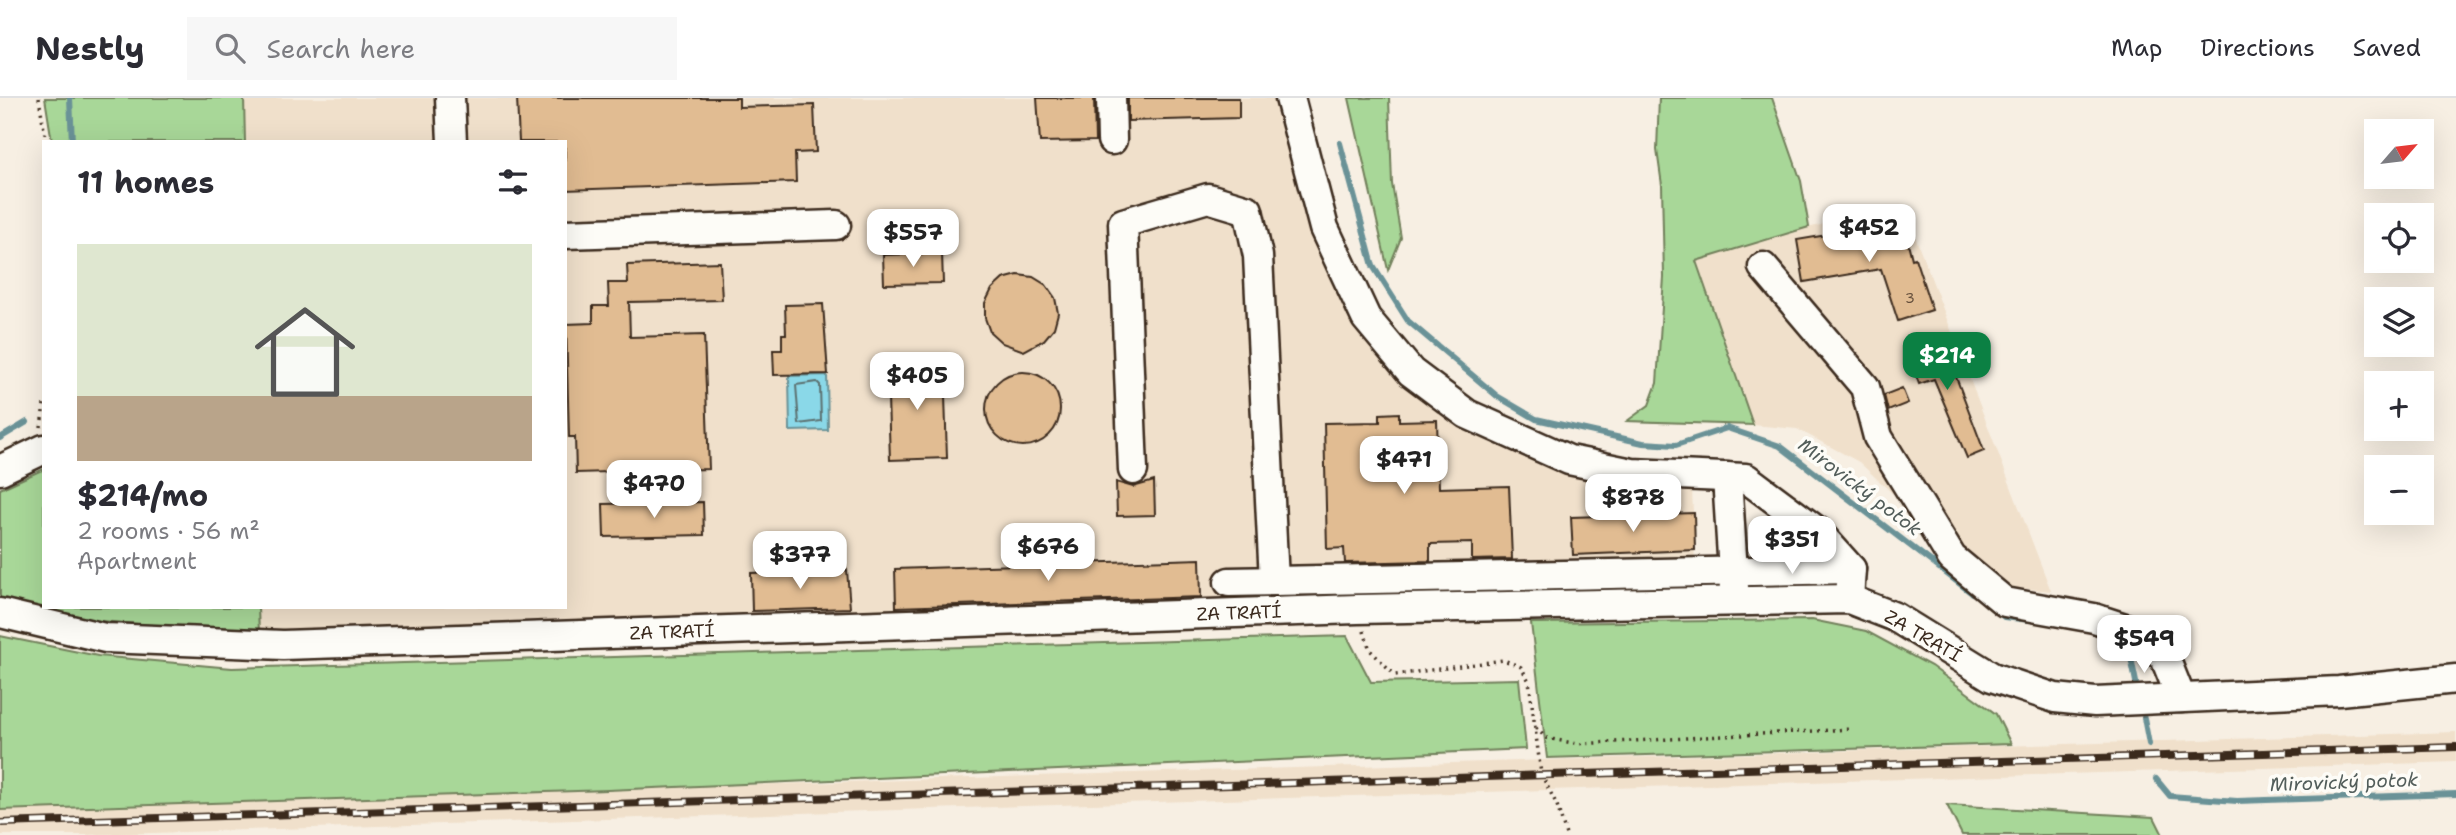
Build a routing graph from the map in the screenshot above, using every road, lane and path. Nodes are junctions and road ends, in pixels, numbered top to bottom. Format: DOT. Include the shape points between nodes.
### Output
graph roads {
  1 [pos="39,98"];
  2 [pos="450,98"];
  3 [pos="1111,98"];
  4 [pos="1290,98"];
  5 [pos="46,140"];
  6 [pos="452,140"];
  7 [pos="1112,140"];
  8 [pos="836,225"];
  9 [pos="567,234"];
  10 [pos="1763,267"];
  11 [pos="42,439"];
  12 [pos="0,470"];
  13 [pos="1133,470"];
  14 [pos="1727,477"];
  15 [pos="1851,569"];
  16 [pos="1732,572"];
  17 [pos="1274,581"];
  18 [pos="1229,582"];
  19 [pos="1849,599"];
  20 [pos="1735,601"];
  21 [pos="1357,609"];
  22 [pos="0,612"];
  23 [pos="2456,679"];
  24 [pos="2181,698"];
  25 [pos="1534,727"];
  26 [pos="1851,729"];
  27 [pos="1566,835"];
  1 -- 5 [label="path"];
  2 -- 6 [label="street"];
  3 -- 7 [label="street"];
  4 -- 14 [label="street" via="1324,228 1366,318 1411,372 1466,414 1569,460 1632,473"];
  8 -- 9 [label="street"];
  10 -- 24 [label="street" via="1865,387 1878,437 1952,558 2005,602 2094,618 2137,632 2165,658"];
  11 -- 12 [label="street"];
  13 -- 17 [label="street" via="1123,223 1208,198 1248,211 1258,256"];
  14 -- 15 [label="street" via="1746,478 1807,523"];
  14 -- 16 [label="street"];
  15 -- 16 [label="street"];
  15 -- 19 [label="street"];
  16 -- 17 [label="street"];
  16 -- 20 [label="street"];
  17 -- 18 [label="street"];
  19 -- 20 [label="street, ZA TRATÍ"];
  19 -- 24 [label="street, ZA TRATÍ" via="1895,617 1992,677 2055,698 2095,702"];
  20 -- 21 [label="street, ZA TRATÍ"];
  21 -- 22 [label="street, ZA TRATÍ" via="283,645 105,638"];
  21 -- 25 [label="path" via="1370,650 1395,676 1504,660 1521,667 1529,681"];
  23 -- 24 [label="street, ZA TRATÍ" via="2339,691"];
  25 -- 26 [label="path" via="1546,738 1578,744"];
  25 -- 27 [label="path" via="1541,774"];
}
